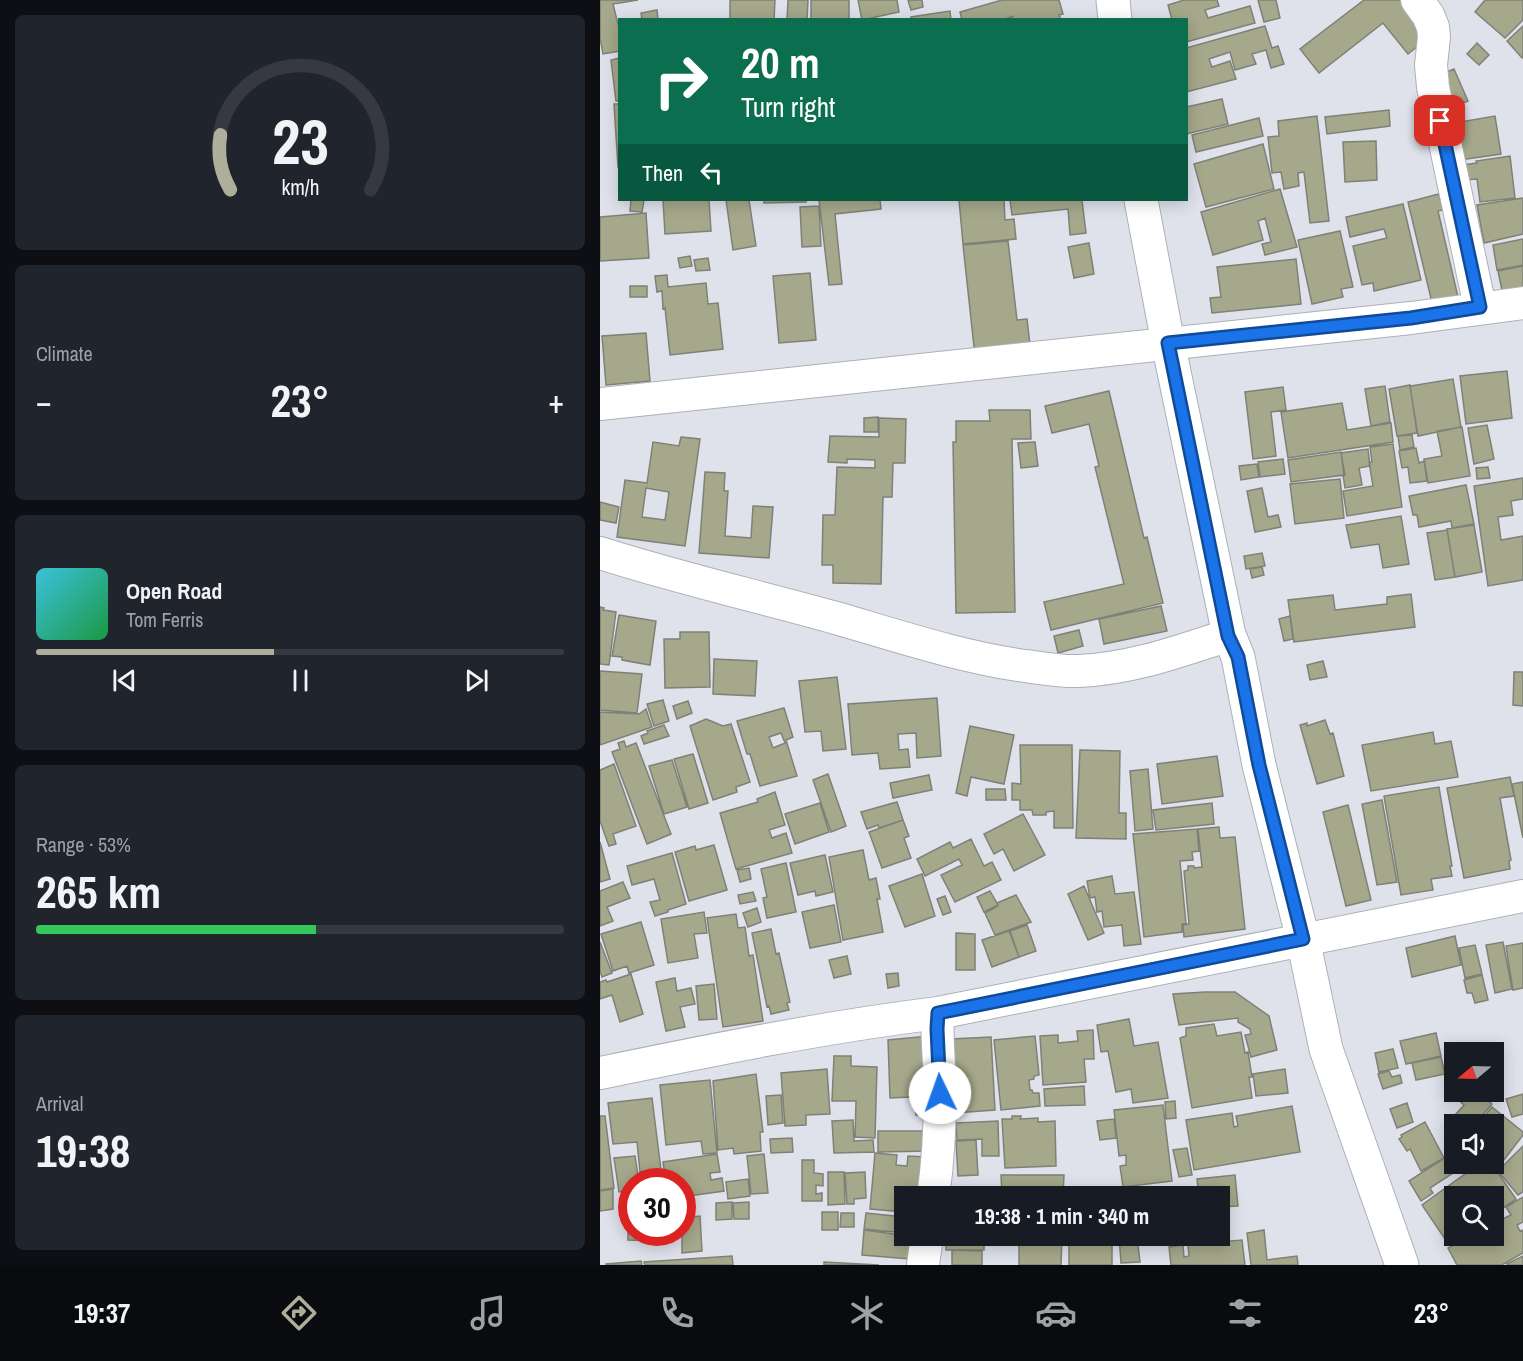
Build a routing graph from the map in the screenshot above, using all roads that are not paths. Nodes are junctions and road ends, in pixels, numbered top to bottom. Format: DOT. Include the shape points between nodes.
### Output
graph roads {
  1 [pos="1113,0"];
  2 [pos="1417,0"];
  3 [pos="1115,18"];
  4 [pos="1141,201"];
  5 [pos="1523,303"];
  6 [pos="1480,307"];
  7 [pos="1168,343"];
  8 [pos="600,404"];
  9 [pos="600,553"];
  10 [pos="1228,636"];
  11 [pos="1523,896"];
  12 [pos="1303,939"];
  13 [pos="938,1013"];
  14 [pos="600,1073"];
  15 [pos="934,1186"];
  16 [pos="926,1246"];
  17 [pos="923,1265"];
  18 [pos="1402,1265"];
  1 -- 3 [label="street"];
  2 -- 6 [label="street" via="1433,27 1433,87"];
  4 -- 7 [label="street"];
  5 -- 6 [label="street"];
  6 -- 7 [label="street" via="1411,318"];
  7 -- 8 [label="street"];
  7 -- 10 [label="street"];
  9 -- 10 [label="street" via="667,575 926,644 1044,669 1110,668"];
  10 -- 12 [label="street" via="1238,657 1259,765"];
  11 -- 12 [label="street"];
  12 -- 13 [label="street"];
  12 -- 18 [label="street" via="1326,1049"];
  13 -- 14 [label="street" via="717,1048"];
  13 -- 15 [label="street" via="940,1093"];
  16 -- 17 [label="street"];
}
